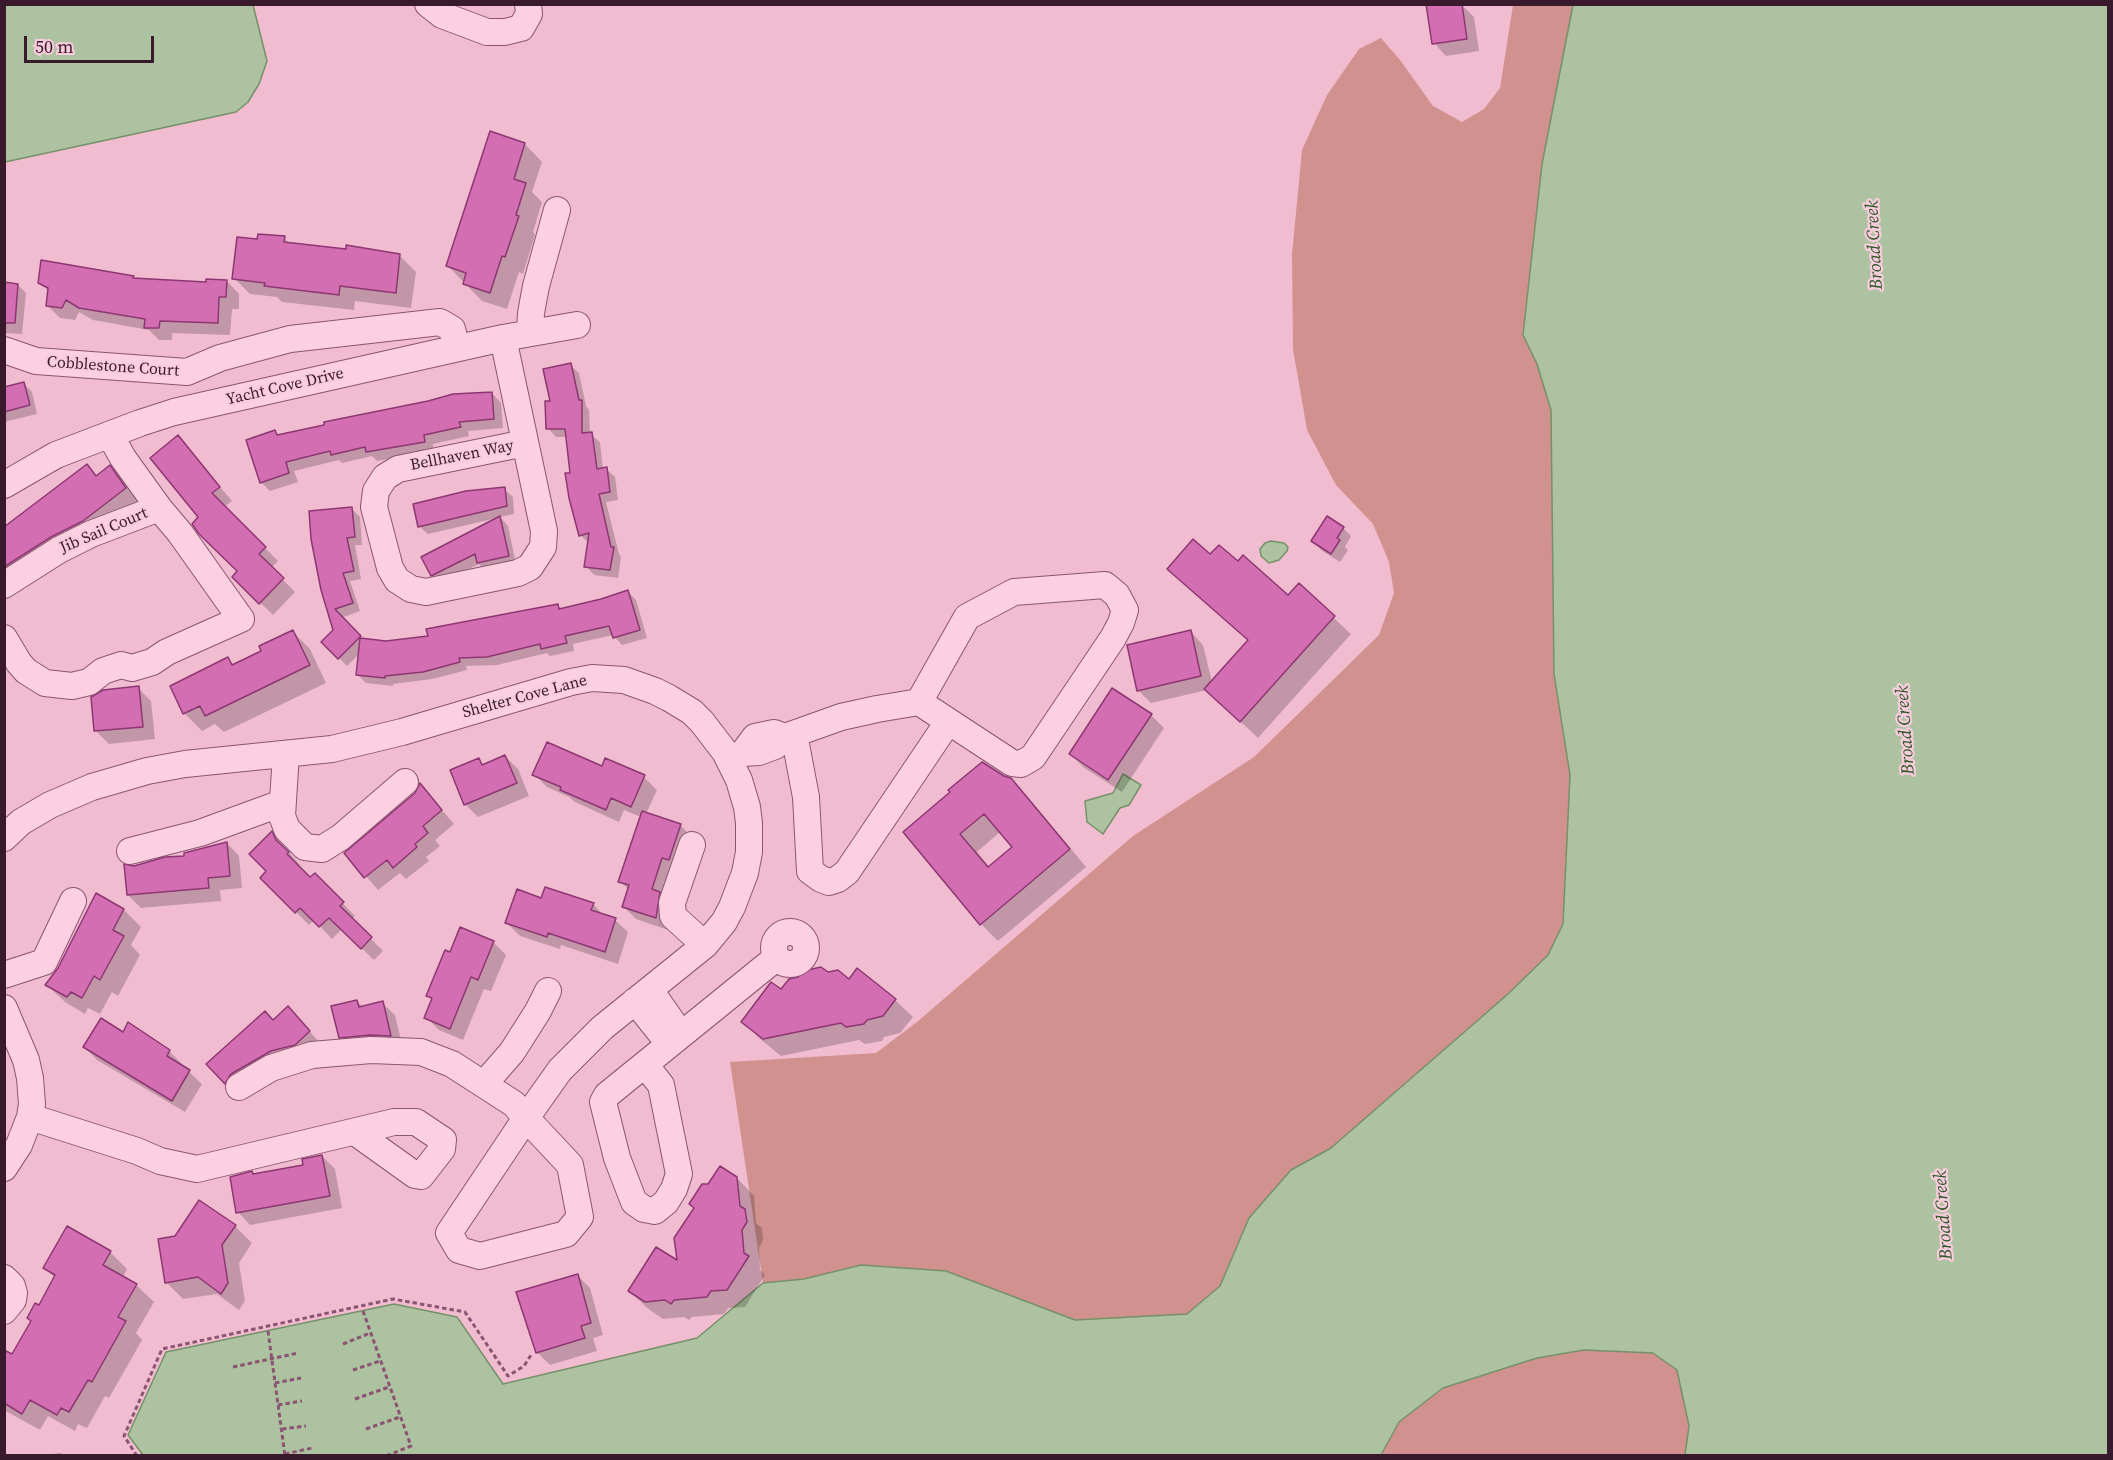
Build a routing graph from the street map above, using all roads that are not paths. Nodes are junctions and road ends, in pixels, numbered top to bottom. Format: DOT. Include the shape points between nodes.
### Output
graph roads {
  1 [pos="528,4"];
  2 [pos="442,8"];
  3 [pos="557,210"];
  4 [pos="577,325"];
  5 [pos="530,333"];
  6 [pos="503,338"];
  7 [pos="457,348"];
  8 [pos="4,350"];
  9 [pos="187,372"];
  10 [pos="200,406"];
  11 [pos="110,435"];
  12 [pos="525,443"];
  13 [pos="4,485"];
  14 [pos="159,508"];
  15 [pos="4,585"];
  16 [pos="4,638"];
  17 [pos="919,702"];
  18 [pos="948,722"];
  19 [pos="789,735"];
  20 [pos="286,754"];
  21 [pos="736,756"];
  22 [pos="405,782"];
  23 [pos="282,803"];
  24 [pos="4,838"];
  25 [pos="692,845"];
  26 [pos="130,851"];
  27 [pos="73,901"];
  28 [pos="705,945"];
  29 [pos="776,958"];
  30 [pos="4,975"];
  31 [pos="548,991"];
  32 [pos="642,995"];
  33 [pos="4,1008"];
  34 [pos="675,1040"];
  35 [pos="646,1066"];
  36 [pos="484,1084"];
  37 [pos="239,1087"];
  38 [pos="30,1117"];
  39 [pos="526,1118"];
  40 [pos="355,1132"];
  41 [pos="4,1168"];
  42 [pos="4,1278"];
  43 [pos="4,1311"];
  1 -- 2 [label="street" via="529,14 521,28 505,32 487,32"];
  3 -- 5 [label="street" via="536,286"];
  4 -- 5 [label="street, Yacht Cove Drive"];
  5 -- 6 [label="street, Yacht Cove Drive"];
  6 -- 7 [label="street, Yacht Cove Drive"];
  6 -- 12 [label="street, Bellhaven Way"];
  7 -- 9 [label="street" via="452,329 440,322 290,339 220,358"];
  7 -- 10 [label="street, Yacht Cove Drive"];
  8 -- 9 [label="street, Cobblestone Court" via="36,361"];
  9 -- 10 [label="street, Cobblestone Court"];
  10 -- 11 [label="street, Yacht Cove Drive"];
  11 -- 13 [label="street, Yacht Cove Drive" via="56,455"];
  11 -- 14 [label="street, Jib Sail Court"];
  12 -- 12 [label="street, Bellhaven Way" via="544,531 543,547 530,567 519,573 426,592 397,580 390,568 374,507 376,491 385,477 398,468"];
  14 -- 15 [label="street, Jib Sail Court" via="91,534"];
  14 -- 16 [label="street" via="241,619 167,652 142,650 112,668 74,672 45,683 19,663"];
  17 -- 18 [label="street"];
  17 -- 18 [label="street" via="967,617 987,606 1014,592 1105,585 1117,595 1125,610 1121,622 1033,757 1012,764"];
  17 -- 19 [label="street" via="841,717"];
  18 -- 19 [label="street" via="847,872 830,882 810,871 806,797"];
  19 -- 21 [label="street" via="775,746"];
  20 -- 21 [label="street, Shelter Cove Lane" via="314,752 402,732 571,682 607,678 655,691 692,712"];
  20 -- 23 [label="street"];
  20 -- 24 [label="street, Shelter Cove Lane" via="185,764 92,787 50,805 21,822"];
  21 -- 28 [label="street, Shelter Cove Lane" via="747,807 749,852 732,907"];
  22 -- 23 [label="street" via="322,849 305,847 287,829"];
  23 -- 26 [label="street" via="200,833"];
  25 -- 28 [label="street" via="672,903 672,916"];
  27 -- 30 [label="street" via="44,962"];
  28 -- 32 [label="street, Shelter Cove Lane"];
  29 -- 34 [label="street"];
  31 -- 36 [label="street" via="512,1052"];
  32 -- 34 [label="street" via="675,1026"];
  32 -- 39 [label="street, Shelter Cove Lane" via="560,1070"];
  33 -- 38 [label="street" via="28,1069"];
  34 -- 35 [label="street"];
  35 -- 35 [label="street" via="603,1102 617,1158 634,1202 655,1211 666,1202 679,1174 661,1085"];
  36 -- 37 [label="street" via="452,1064 422,1052 371,1050 312,1055 271,1068"];
  36 -- 39 [label="street" via="514,1104"];
  38 -- 40 [label="street" via="160,1161 197,1169"];
  38 -- 41 [label="street"];
  39 -- 39 [label="street, Shelter Cove Lane" via="570,1165 580,1217 566,1234 480,1256 459,1250 449,1233"];
  42 -- 43 [label="street" via="14,1293"];
}
